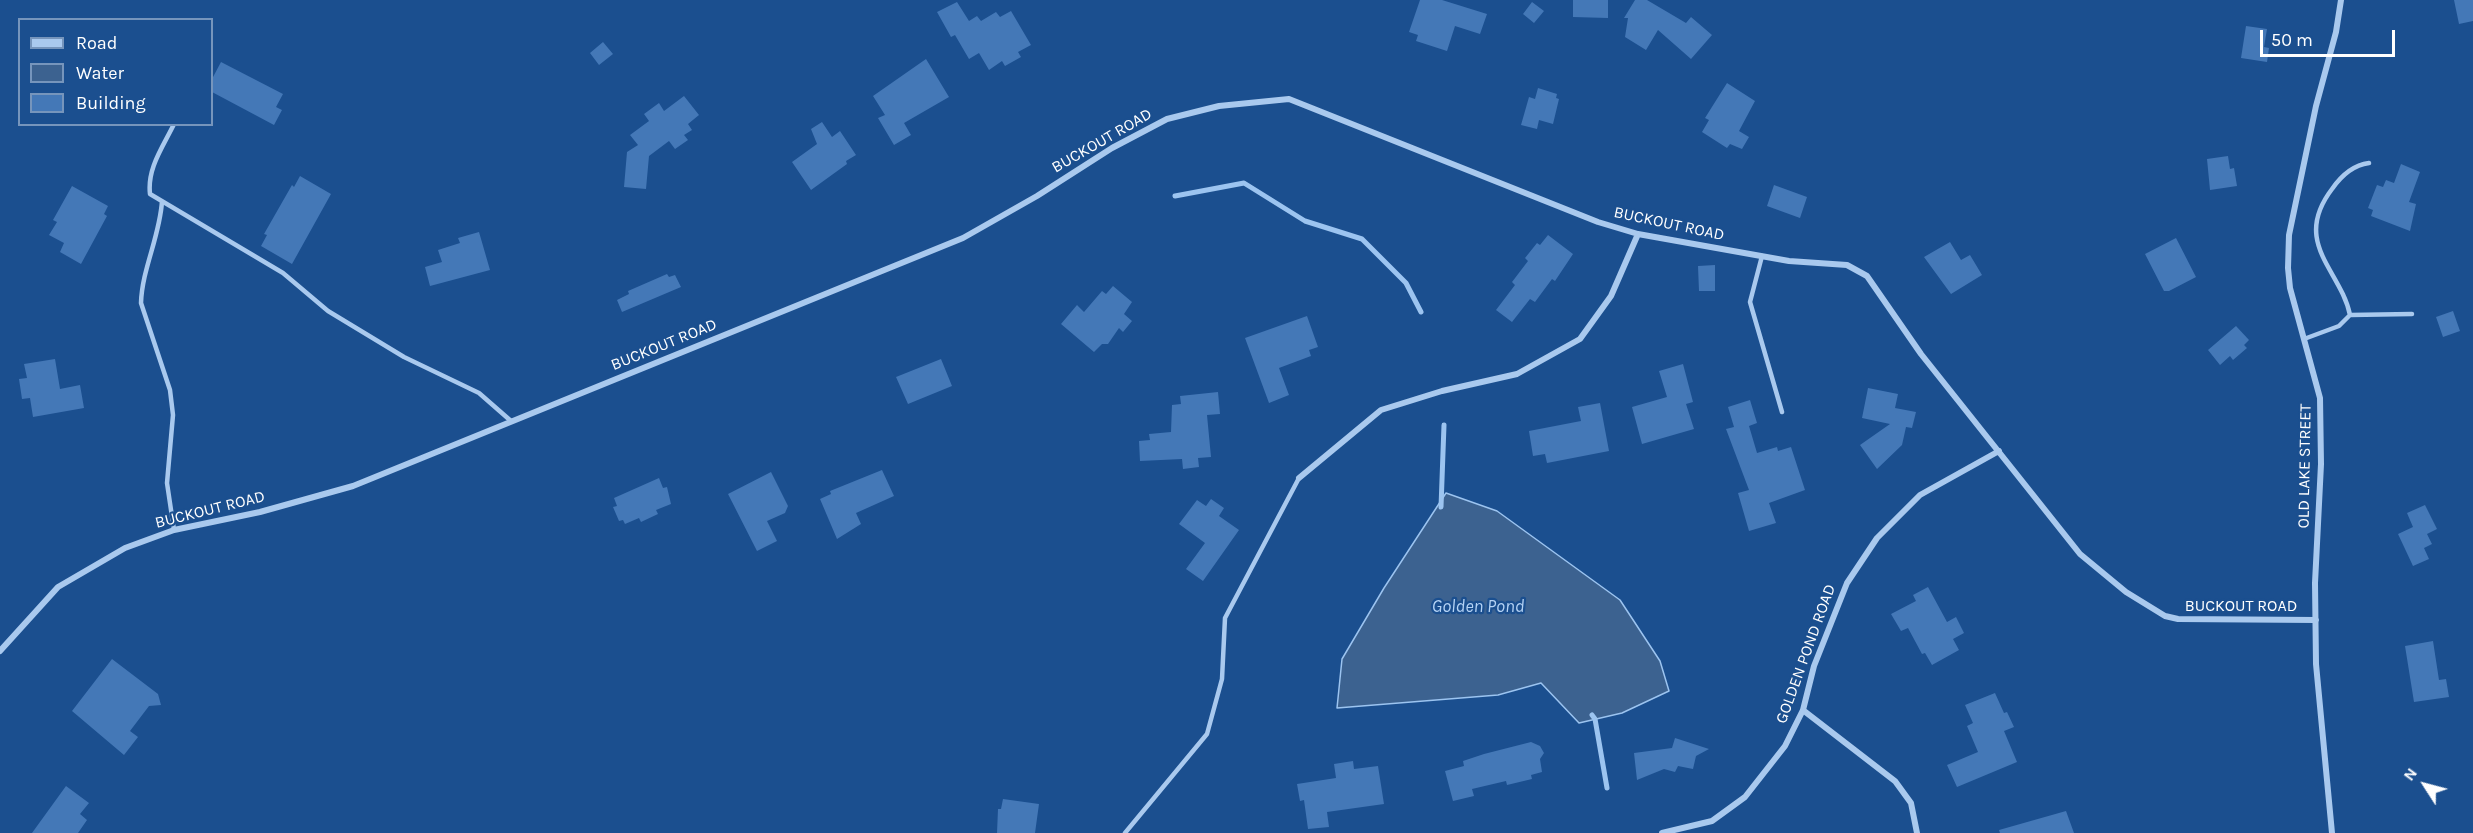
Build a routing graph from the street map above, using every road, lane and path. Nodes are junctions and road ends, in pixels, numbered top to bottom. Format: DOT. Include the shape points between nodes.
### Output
graph roads {
  1 [pos="2341,0"];
  2 [pos="173,126"];
  3 [pos="2369,163"];
  4 [pos="162,201"];
  5 [pos="1638,234"];
  6 [pos="1762,256"];
  7 [pos="2412,314"];
  8 [pos="2350,315"];
  9 [pos="2304,339"];
  10 [pos="1782,412"];
  11 [pos="511,421"];
  12 [pos="1999,451"];
  13 [pos="1299,478"];
  14 [pos="174,530"];
  15 [pos="2316,620"];
  16 [pos="0,651"];
  17 [pos="1803,710"];
  18 [pos="1125,833"];
  19 [pos="1662,833"];
  20 [pos="1917,833"];
  21 [pos="2332,833"];
  1 -- 9 [label="street, OLD LAKE STREET" via="2289,236 2290,288"];
  2 -- 4 [label="lane" via="148,182 150,195"];
  3 -- 8 [label="lane" via="2342,177 2330,191 2319,216 2320,253"];
  4 -- 11 [label="lane" via="283,273 328,311 405,357 479,393"];
  4 -- 14 [label="lane" via="141,288 141,303 170,390 173,415 167,483"];
  5 -- 6 [label="street, BUCKOUT ROAD"];
  5 -- 11 [label="street, BUCKOUT ROAD" via="1598,222 1308,104 1289,99 1219,106 1167,118 963,238"];
  5 -- 13 [label="street" via="1611,296 1580,339 1517,374 1381,410"];
  6 -- 10 [label="lane" via="1750,302"];
  6 -- 12 [label="street, BUCKOUT ROAD" via="1847,265 1867,276 1921,354"];
  7 -- 8 [label="lane"];
  8 -- 9 [label="lane" via="2339,326"];
  9 -- 15 [label="street, OLD LAKE STREET" via="2320,398"];
  11 -- 14 [label="street, BUCKOUT ROAD" via="353,486 260,512"];
  12 -- 15 [label="street, BUCKOUT ROAD" via="2080,554 2126,592 2165,616"];
  12 -- 17 [label="street, GOLDEN POND ROAD" via="1920,495 1877,538 1847,583 1814,666"];
  13 -- 18 [label="lane" via="1225,618 1222,679 1208,734"];
  14 -- 16 [label="street, BUCKOUT ROAD" via="125,548 66,582"];
  15 -- 21 [label="street, OLD LAKE STREET" via="2316,664"];
  17 -- 19 [label="street, GOLDEN POND ROAD" via="1785,746 1745,797 1712,821"];
  17 -- 20 [label="street" via="1895,782 1911,803"];
}
